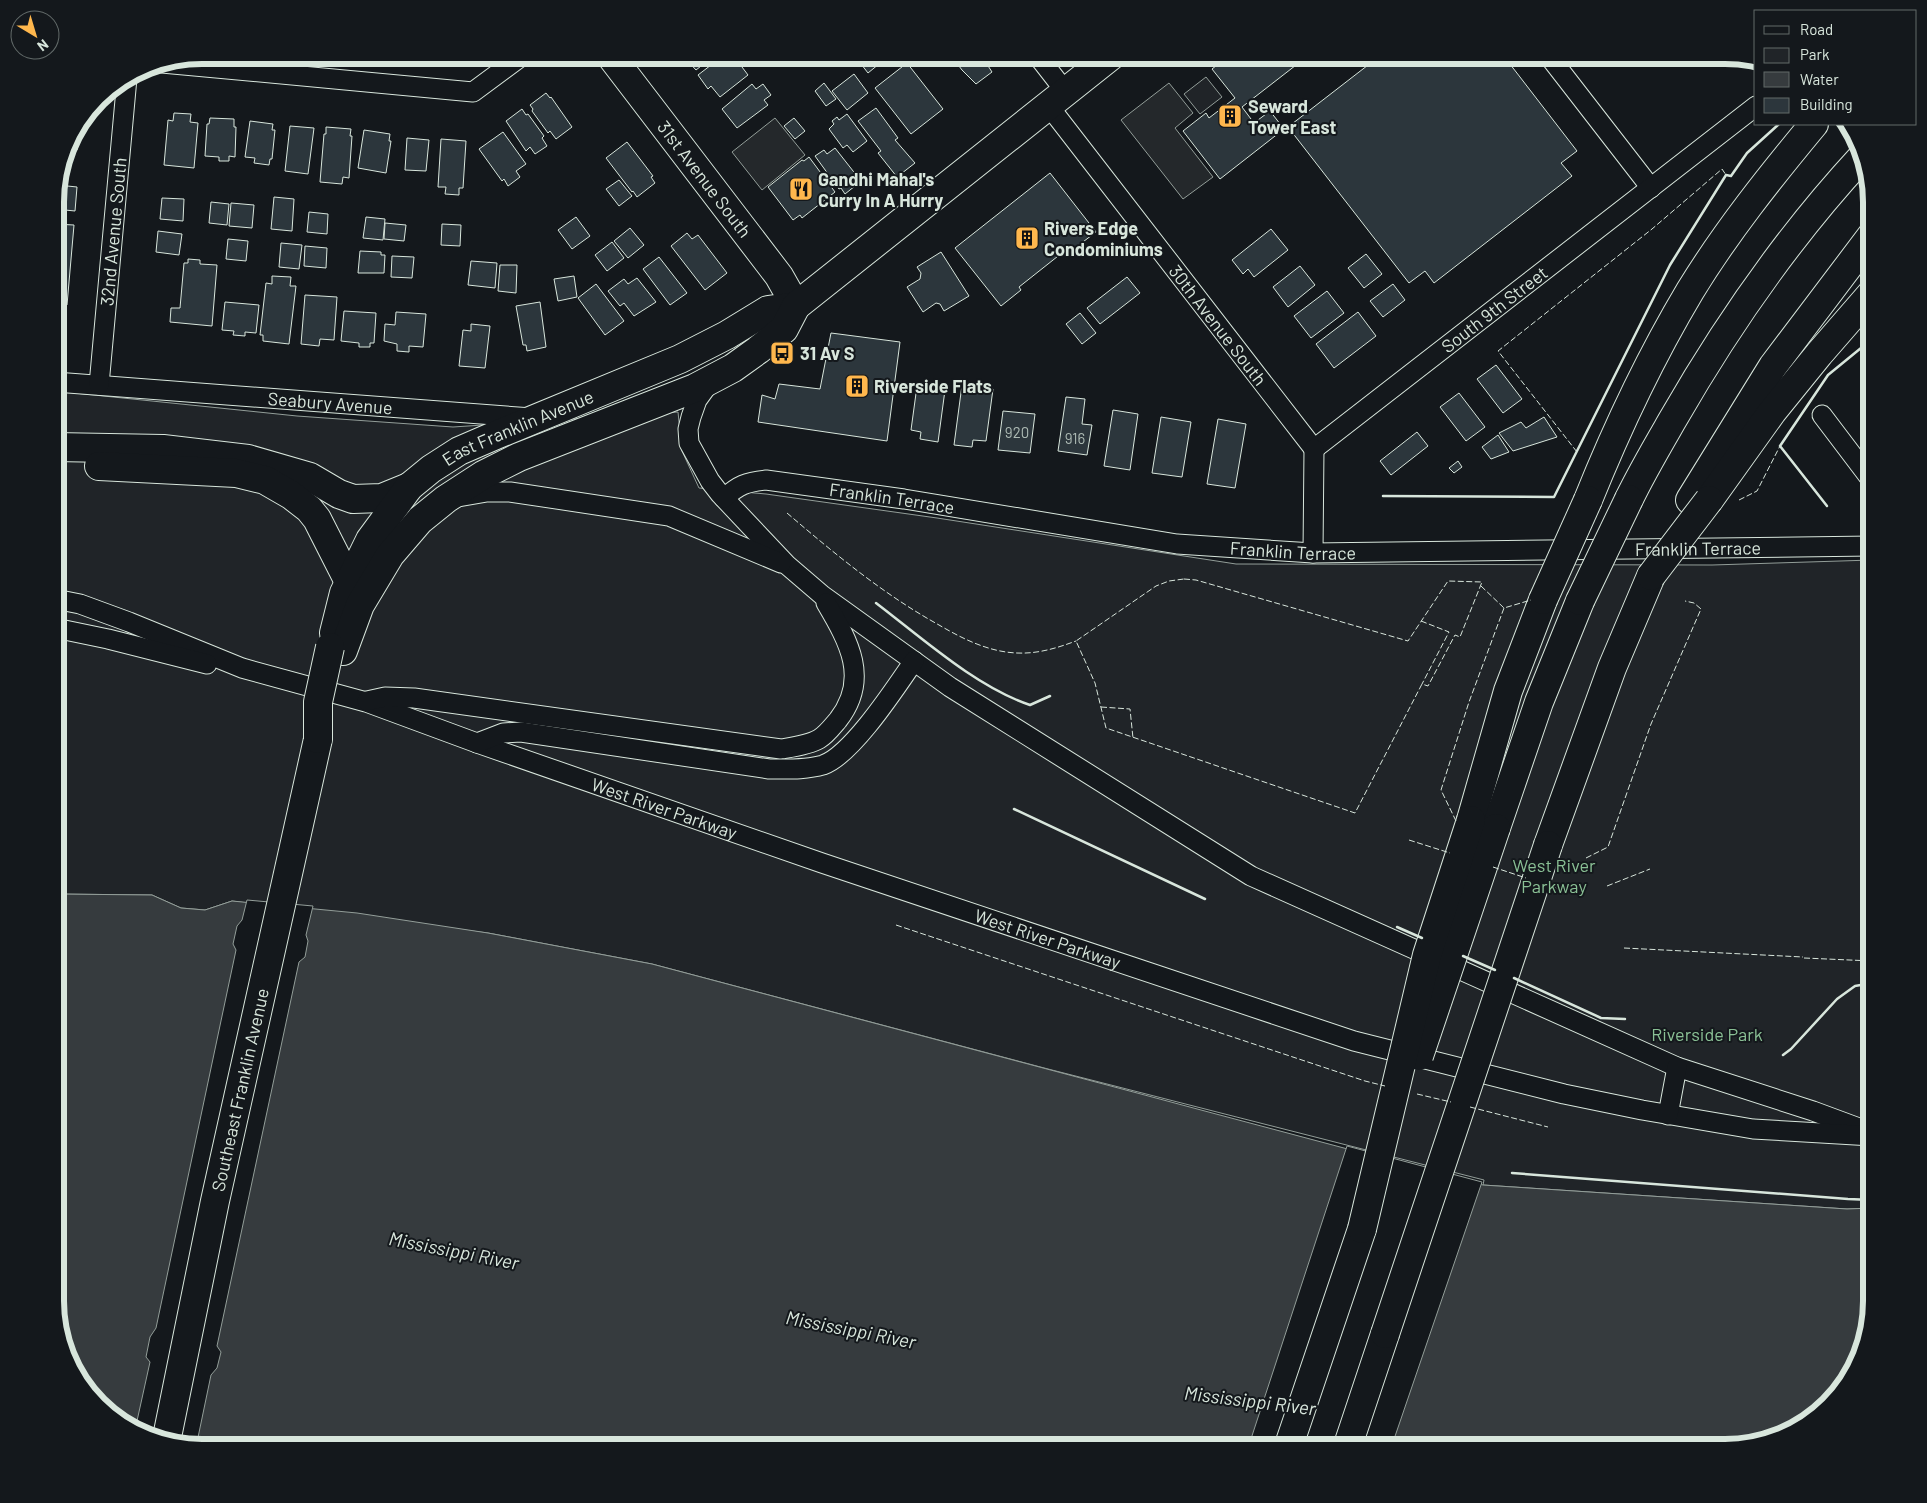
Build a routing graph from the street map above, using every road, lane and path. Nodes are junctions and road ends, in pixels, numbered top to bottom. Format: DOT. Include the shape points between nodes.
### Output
graph roads {
  1 [pos="511,64"];
  2 [pos="617,64"];
  3 [pos="1041,64"];
  4 [pos="1100,64"];
  5 [pos="1555,64"];
  6 [pos="183,65"];
  7 [pos="126,86"];
  8 [pos="1056,98"];
  9 [pos="1754,108"];
  10 [pos="1813,125"];
  11 [pos="1858,162"];
  12 [pos="1651,188"];
  13 [pos="1863,247"];
  14 [pos="1863,303"];
  15 [pos="796,306"];
  16 [pos="712,379"];
  17 [pos="64,383"];
  18 [pos="99,385"];
  19 [pos="1822,415"];
  20 [pos="538,418"];
  21 [pos="64,448"];
  22 [pos="1314,449"];
  23 [pos="64,466"];
  24 [pos="1863,469"];
  25 [pos="409,487"];
  26 [pos="724,498"];
  27 [pos="446,499"];
  28 [pos="1700,500"];
  29 [pos="1863,546"];
  30 [pos="1313,552"];
  31 [pos="787,565"];
  32 [pos="349,582"];
  33 [pos="822,595"];
  34 [pos="64,601"];
  35 [pos="64,630"];
  36 [pos="336,649"];
  37 [pos="914,661"];
  38 [pos="242,668"];
  39 [pos="366,702"];
  40 [pos="476,743"];
  41 [pos="1483,824"];
  42 [pos="1677,1067"];
  43 [pos="1668,1115"];
  44 [pos="1863,1130"];
  45 [pos="1863,1134"];
  46 [pos="1385,1334"];
  47 [pos="1316,1365"];
  48 [pos="167,1435"];
  49 [pos="1280,1439"];
  50 [pos="1291,1439"];
  51 [pos="1350,1439"];
  52 [pos="1358,1439"];
  1 -- 6 [label="street" via="473,92"];
  2 -- 15 [label="main road, 31st Avenue South" via="779,276"];
  3 -- 8 [label="street, 30th Avenue South"];
  4 -- 8 [label="main road, East Franklin Avenue"];
  5 -- 12 [label="street"];
  7 -- 18 [label="street, 32nd Avenue South"];
  8 -- 15 [label="main road, East Franklin Avenue"];
  8 -- 22 [label="street, 30th Avenue South"];
  9 -- 12 [label="street, South 9th Street"];
  10 -- 41 [label="main road, bridge" via="1764,186 1690,290 1645,371 1543,600 1508,692"];
  11 -- 41 [label="main road, bridge" via="1778,256 1705,364 1629,499 1580,601 1539,702"];
  12 -- 22 [label="street, South 9th Street"];
  13 -- 28 [label="main road" via="1773,366"];
  14 -- 28 [label="main road"];
  15 -- 16 [label="main road, East Franklin Avenue" via="784,329"];
  15 -- 20 [label="main road, East Franklin Avenue" via="768,310 680,359"];
  16 -- 26 [label="street, West River Parkway" via="697,400 688,429 689,443 710,481"];
  16 -- 27 [label="main road, East Franklin Avenue" via="519,457"];
  17 -- 18 [label="street"];
  18 -- 20 [label="street, Seabury Avenue"];
  19 -- 24 [label="street"];
  20 -- 25 [label="main road, East Franklin Avenue" via="459,452"];
  21 -- 25 [label="main road" via="163,449 248,459 310,476 353,499 382,498"];
  22 -- 30 [label="street"];
  23 -- 32 [label="main road" via="236,473 265,480 291,494 309,509"];
  25 -- 32 [label="main road, East Franklin Avenue" via="372,537"];
  26 -- 30 [label="street, Franklin Terrace" via="742,484 766,480 1177,544"];
  26 -- 31 [label="street, West River Parkway"];
  27 -- 31 [label="street, West River Parkway" via="487,492 510,492 669,516"];
  27 -- 36 [label="main road, East Franklin Avenue" via="420,520 390,555"];
  28 -- 46 [label="main road, bridge" via="1651,576 1590,726"];
  29 -- 30 [label="street, Franklin Terrace"];
  31 -- 33 [label="street, West River Parkway"];
  32 -- 36 [label="main road, East Franklin Avenue" via="344,593"];
  33 -- 37 [label="street, West River Parkway"];
  33 -- 39 [label="street" via="850,648 855,680 853,694 844,712 818,740 781,750 414,698 385,697"];
  34 -- 38 [label="street, West River Parkway" via="128,622"];
  35 -- 38 [label="street, West River Parkway" via="210,665"];
  36 -- 48 [label="main road, Southeast Franklin Avenue, bridge" via="318,702 318,739 215,1201"];
  37 -- 40 [label="street" via="847,748 824,764 799,769 769,769 521,732 503,733"];
  37 -- 42 [label="street, West River Parkway" via="950,687 1251,876"];
  38 -- 39 [label="street, West River Parkway"];
  39 -- 40 [label="street, West River Parkway"];
  40 -- 43 [label="street, West River Parkway" via="1354,1041 1564,1094"];
  41 -- 47 [label="main road, bridge" via="1362,1229"];
  42 -- 43 [label="street"];
  42 -- 44 [label="street, West River Parkway"];
  43 -- 45 [label="street, West River Parkway" via="1753,1129"];
  46 -- 51 [label="main road"];
  46 -- 52 [label="main road"];
  47 -- 49 [label="main road"];
  47 -- 50 [label="main road"];
}
